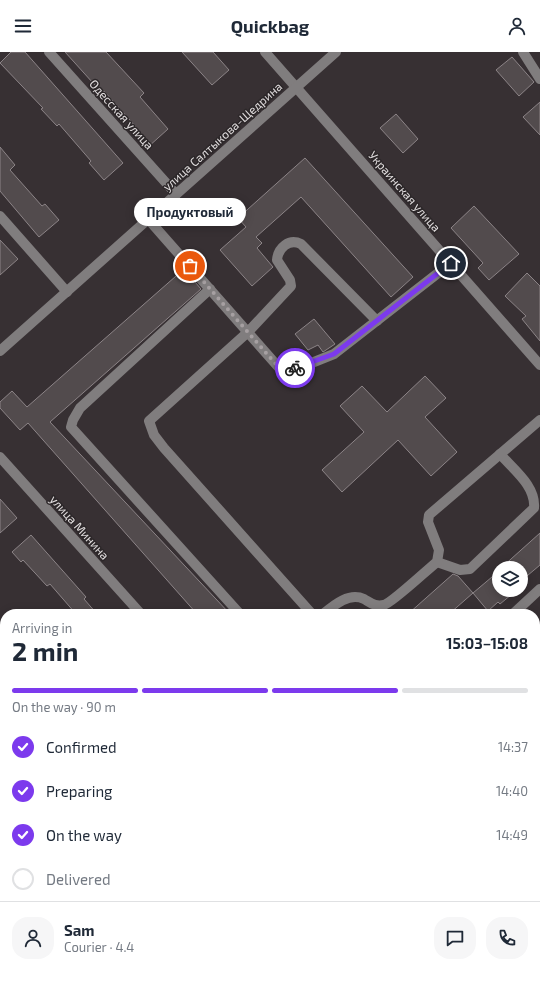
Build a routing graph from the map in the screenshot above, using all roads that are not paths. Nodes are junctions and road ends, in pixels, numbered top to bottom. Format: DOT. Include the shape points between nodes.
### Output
graph roads {
  1 [pos="49,52"];
  2 [pos="265,52"];
  3 [pos="336,52"];
  4 [pos="523,52"];
  5 [pos="540,79"];
  6 [pos="297,87"];
  7 [pos="176,194"];
  8 [pos="0,216"];
  9 [pos="148,219"];
  10 [pos="451,263"];
  11 [pos="210,289"];
  12 [pos="67,292"];
  13 [pos="377,321"];
  14 [pos="248,332"];
  15 [pos="0,351"];
  16 [pos="540,365"];
  17 [pos="540,420"];
  18 [pos="500,454"];
  19 [pos="0,457"];
  20 [pos="437,562"];
  21 [pos="540,589"];
  22 [pos="137,609"];
  23 [pos="235,609"];
  24 [pos="308,609"];
  25 [pos="329,609"];
  26 [pos="380,609"];
  27 [pos="383,609"];
  28 [pos="518,609"];
  1 -- 7 [label="street, Одесская улица"];
  2 -- 6 [label="street, Украинская улица"];
  3 -- 6 [label="street, улица Салтыкова-Щедрина"];
  4 -- 5 [label="street"];
  6 -- 7 [label="street, улица Салтыкова-Щедрина"];
  6 -- 10 [label="street, Украинская улица"];
  7 -- 9 [label="street, улица Салтыкова-Щедрина"];
  8 -- 12 [label="street"];
  9 -- 11 [label="street"];
  9 -- 12 [label="street, улица Салтыкова-Щедрина"];
  10 -- 13 [label="street"];
  10 -- 16 [label="street, Украинская улица"];
  11 -- 14 [label="street"];
  11 -- 23 [label="street" via="80,408 71,427"];
  12 -- 15 [label="street, улица Салтыкова-Щедрина"];
  13 -- 14 [label="street" via="334,354 299,368 281,370"];
  13 -- 14 [label="street" via="301,244 295,241 288,242 277,255 277,260 291,286"];
  14 -- 24 [label="street" via="149,421 154,435 164,448"];
  17 -- 18 [label="street"];
  18 -- 20 [label="street" via="428,515 428,522 439,550"];
  18 -- 20 [label="street" via="532,490 534,508 470,568 460,570"];
  19 -- 22 [label="street, улица Минина"];
  20 -- 27 [label="street"];
  21 -- 28 [label="street"];
  25 -- 26 [label="street" via="349,597 363,598"];
}
